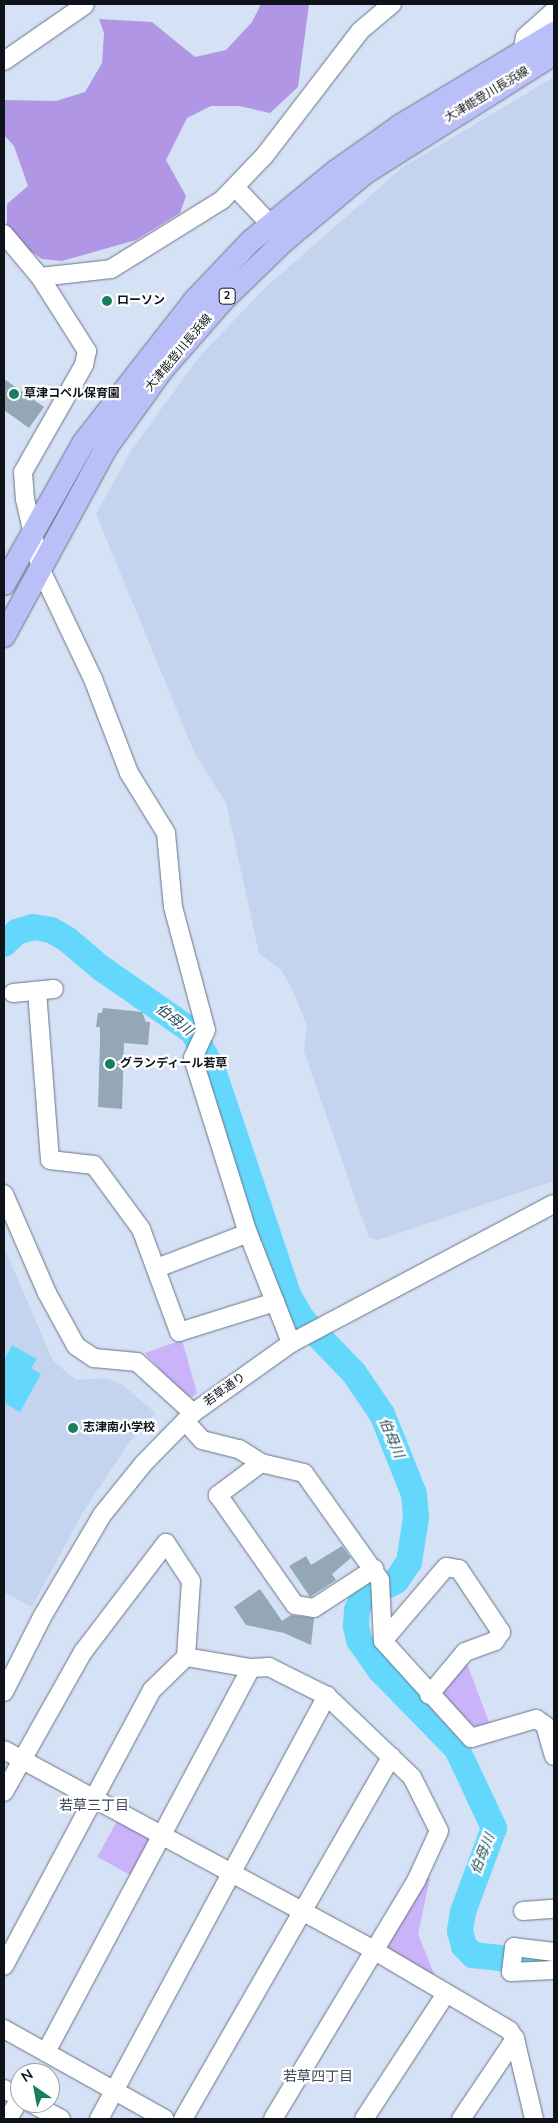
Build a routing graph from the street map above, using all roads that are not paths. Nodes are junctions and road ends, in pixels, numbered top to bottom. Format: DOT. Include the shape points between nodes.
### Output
graph roads {
  1 [pos="392,4"];
  2 [pos="85,5"];
  3 [pos="554,11"];
  4 [pos="554,33"];
  5 [pos="522,52"];
  6 [pos="554,54"];
  7 [pos="4,61"];
  8 [pos="235,187"];
  9 [pos="269,223"];
  10 [pos="4,234"];
  11 [pos="40,277"];
  12 [pos="34,526"];
  13 [pos="41,570"];
  14 [pos="4,584"];
  15 [pos="4,636"];
  16 [pos="13,993"];
  17 [pos="4,1194"];
  18 [pos="554,1204"];
  19 [pos="248,1233"];
  20 [pos="157,1268"];
  21 [pos="274,1302"];
  22 [pos="298,1339"];
  23 [pos="189,1417"];
  24 [pos="261,1463"];
  25 [pos="379,1581"];
  26 [pos="383,1641"];
  27 [pos="186,1657"];
  28 [pos="251,1668"];
  29 [pos="4,1692"];
  30 [pos="429,1695"];
  31 [pos="326,1696"];
  32 [pos="4,1750"];
  33 [pos="554,1756"];
  34 [pos="391,1757"];
  35 [pos="22,1758"];
  36 [pos="4,1792"];
  37 [pos="92,1798"];
  38 [pos="159,1835"];
  39 [pos="231,1873"];
  40 [pos="301,1910"];
  41 [pos="554,1910"];
  42 [pos="523,1911"];
  43 [pos="374,1951"];
  44 [pos="554,1952"];
  45 [pos="4,1966"];
  46 [pos="554,1970"];
  47 [pos="445,1995"];
  48 [pos="4,2029"];
  49 [pos="515,2039"];
  50 [pos="46,2052"];
  51 [pos="113,2091"];
  52 [pos="50,2113"];
  53 [pos="61,2119"];
  54 [pos="99,2119"];
  55 [pos="165,2119"];
  56 [pos="183,2119"];
  57 [pos="273,2119"];
  58 [pos="364,2119"];
  59 [pos="461,2119"];
  60 [pos="534,2119"];
  1 -- 8 [label="street" via="360,30 265,155"];
  2 -- 7 [label="street"];
  3 -- 5 [label="street" via="525,37"];
  4 -- 5 [label="main road, 大津能登川長浜線 / 2"];
  5 -- 9 [label="main road, 大津能登川長浜線 / 2" via="401,125"];
  6 -- 13 [label="main road, 大津能登川長浜線 / 2" via="365,173 284,241 223,300 162,370 106,448"];
  8 -- 9 [label="street"];
  8 -- 11 [label="street" via="161,241 111,269"];
  9 -- 12 [label="main road, 大津能登川長浜線 / 2" via="205,288 135,373 84,442"];
  10 -- 11 [label="street"];
  11 -- 12 [label="street" via="87,351 84,366 23,472 24,491"];
  12 -- 13 [label="street"];
  12 -- 14 [label="main road, 大津能登川長浜線 / 2"];
  13 -- 15 [label="main road, 大津能登川長浜線 / 2"];
  13 -- 19 [label="street" via="93,679 129,773 166,833 173,907 206,1030 193,1058"];
  16 -- 20 [label="street" via="46,990 50,1160 94,1165 141,1229"];
  17 -- 23 [label="street" via="47,1293 76,1346 94,1358 137,1362"];
  18 -- 22 [label="street, 若草通り"];
  19 -- 20 [label="street"];
  19 -- 21 [label="street"];
  20 -- 21 [label="street" via="182,1334"];
  21 -- 22 [label="street"];
  22 -- 23 [label="street, 若草通り"];
  23 -- 24 [label="street" via="202,1440 239,1449"];
  23 -- 29 [label="street, 若草通り" via="144,1463 102,1515 42,1617"];
  24 -- 25 [label="street" via="304,1474"];
  24 -- 25 [label="street" via="218,1495 295,1605 314,1608"];
  25 -- 26 [label="street"];
  26 -- 30 [label="street"];
  26 -- 30 [label="street" via="446,1567 459,1569 501,1632 495,1641 465,1652"];
  27 -- 28 [label="street"];
  27 -- 35 [label="street" via="191,1581 166,1543 83,1652"];
  27 -- 37 [label="street" via="152,1690"];
  28 -- 31 [label="street" via="269,1667"];
  28 -- 38 [label="street"];
  30 -- 33 [label="street" via="471,1738 536,1719 545,1725"];
  31 -- 34 [label="street"];
  31 -- 39 [label="street"];
  32 -- 35 [label="street"];
  34 -- 40 [label="street"];
  34 -- 43 [label="street" via="412,1777 439,1830 416,1881"];
  35 -- 36 [label="street"];
  35 -- 37 [label="street"];
  37 -- 38 [label="street"];
  37 -- 45 [label="street"];
  38 -- 39 [label="street"];
  38 -- 50 [label="street"];
  39 -- 40 [label="street"];
  39 -- 51 [label="street"];
  40 -- 43 [label="street"];
  40 -- 56 [label="street"];
  41 -- 42 [label="street"];
  43 -- 47 [label="street"];
  43 -- 57 [label="street"];
  44 -- 46 [label="street" via="514,1947 511,1972"];
  47 -- 49 [label="street" via="509,2030"];
  47 -- 58 [label="street"];
  48 -- 50 [label="street"];
  49 -- 59 [label="street"];
  49 -- 60 [label="street"];
  50 -- 51 [label="street"];
  51 -- 54 [label="street"];
  51 -- 55 [label="street"];
  52 -- 53 [label="street"];
}
